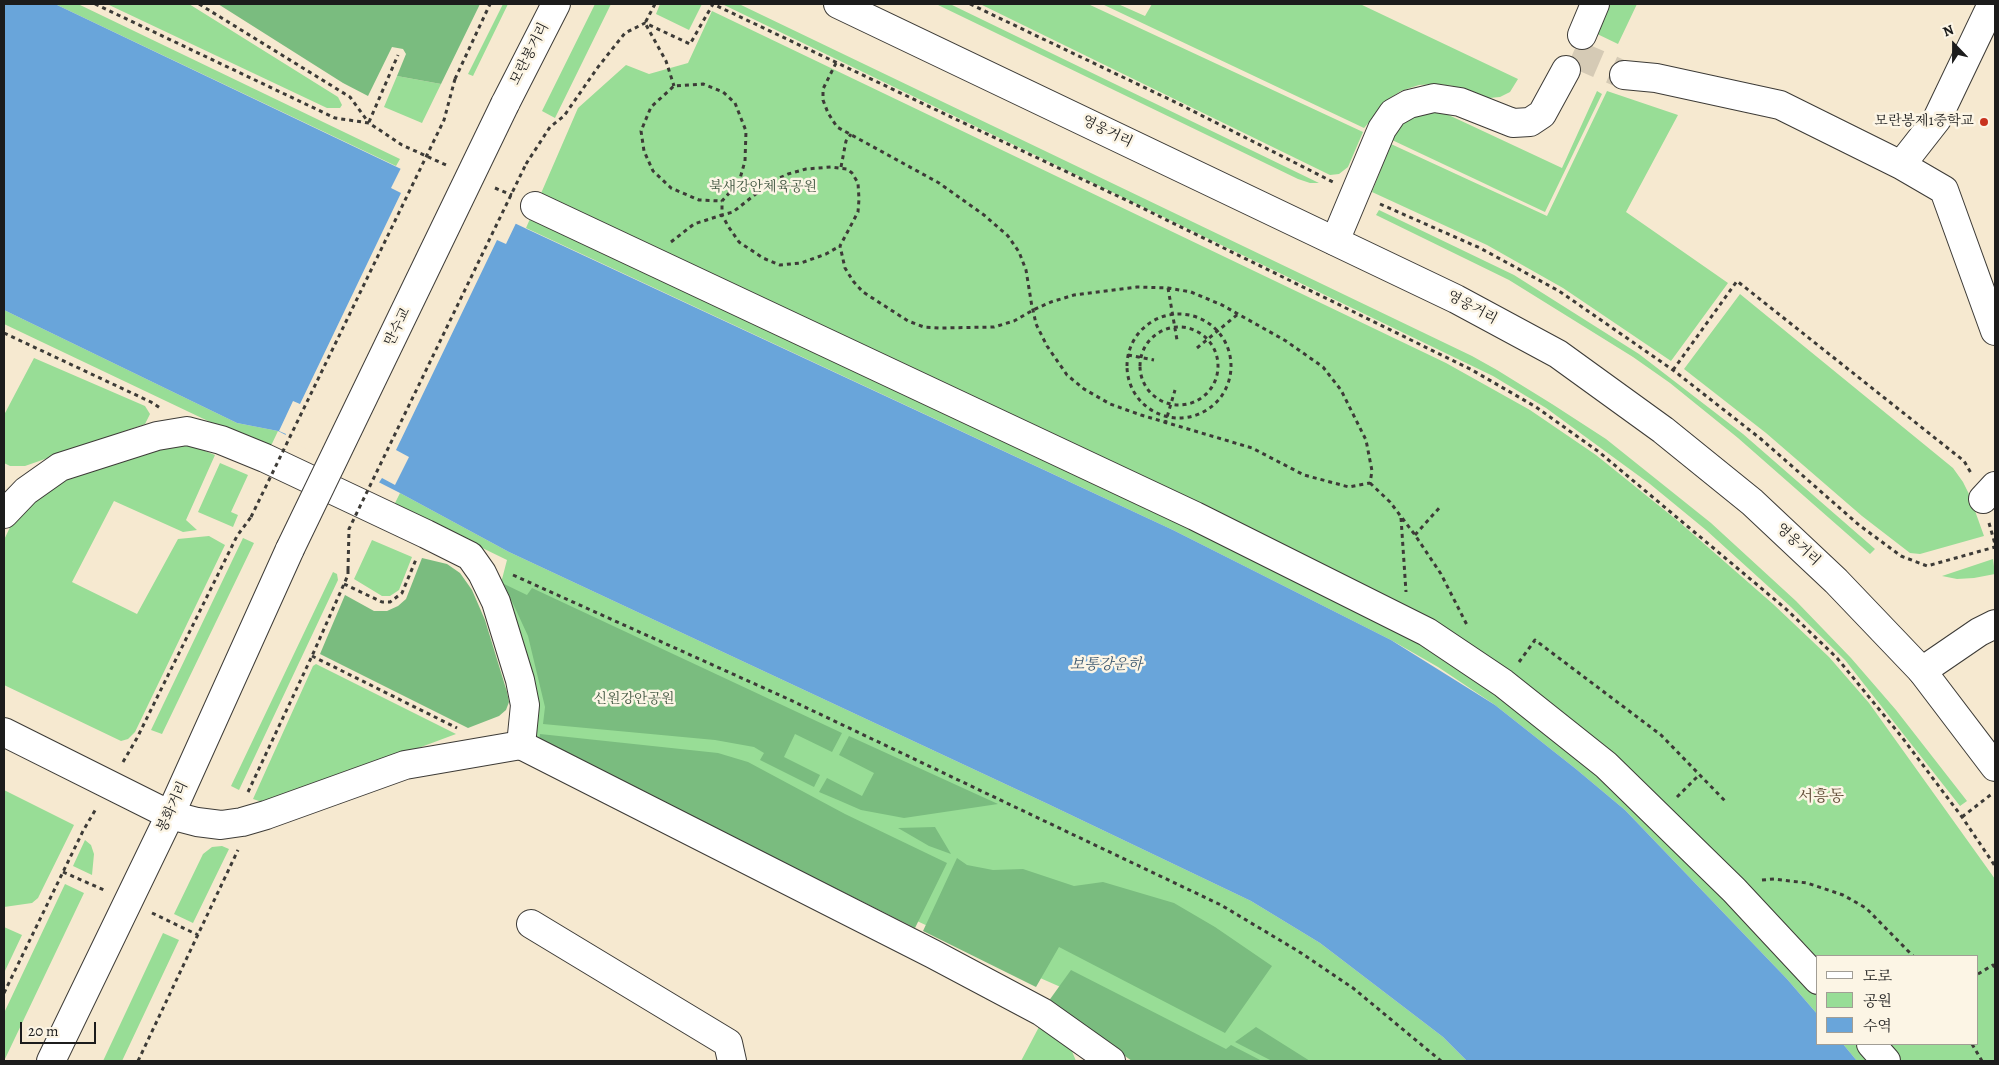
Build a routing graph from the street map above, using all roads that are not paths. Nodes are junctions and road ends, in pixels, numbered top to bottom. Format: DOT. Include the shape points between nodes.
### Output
graph roads {
  1 [pos="556,4"];
  2 [pos="838,4"];
  3 [pos="1596,4"];
  4 [pos="1992,4"];
  5 [pos="1582,35"];
  6 [pos="1566,70"];
  7 [pos="1624,75"];
  8 [pos="505,104"];
  9 [pos="1900,165"];
  10 [pos="535,206"];
  11 [pos="1334,241"];
  12 [pos="1995,331"];
  13 [pos="4,514"];
  14 [pos="290,549"];
  15 [pos="1995,624"];
  16 [pos="1922,671"];
  17 [pos="4,732"];
  18 [pos="521,745"];
  19 [pos="1995,767"];
  20 [pos="170,816"];
  21 [pos="531,924"];
  22 [pos="1816,978"];
  23 [pos="1872,1045"];
  24 [pos="52,1061"];
  25 [pos="732,1061"];
  26 [pos="1111,1061"];
  27 [pos="1886,1061"];
  1 -- 8 [label="street, 모란봉거리"];
  2 -- 11 [label="street, 영웅거리"];
  3 -- 5 [label="street"];
  4 -- 9 [label="street" via="1937,119"];
  6 -- 11 [label="street" via="1542,114 1530,122 1513,123 1460,102 1434,98 1409,104 1393,113 1382,129"];
  7 -- 9 [label="street" via="1656,78 1780,106"];
  8 -- 14 [label="street, 만수교, bridge"];
  9 -- 12 [label="street" via="1944,190"];
  10 -- 22 [label="street" via="1186,511 1427,632 1503,683 1606,765 1734,890"];
  11 -- 16 [label="street, 영웅거리" via="1456,299 1558,354 1663,430 1766,515 1836,581"];
  13 -- 18 [label="street" via="26,491 60,467 157,436 187,431 221,440 265,458 470,556 496,602 520,680 525,705"];
  14 -- 20 [label="street, 봉화거리"];
  15 -- 16 [label="street"];
  16 -- 19 [label="street, 영웅거리"];
  17 -- 20 [label="street"];
  18 -- 20 [label="street" via="405,766 242,822 221,824"];
  18 -- 26 [label="street" via="1042,1012"];
  20 -- 24 [label="street, 봉화거리"];
  21 -- 25 [label="street" via="728,1043"];
  23 -- 27 [label="street"];
}
